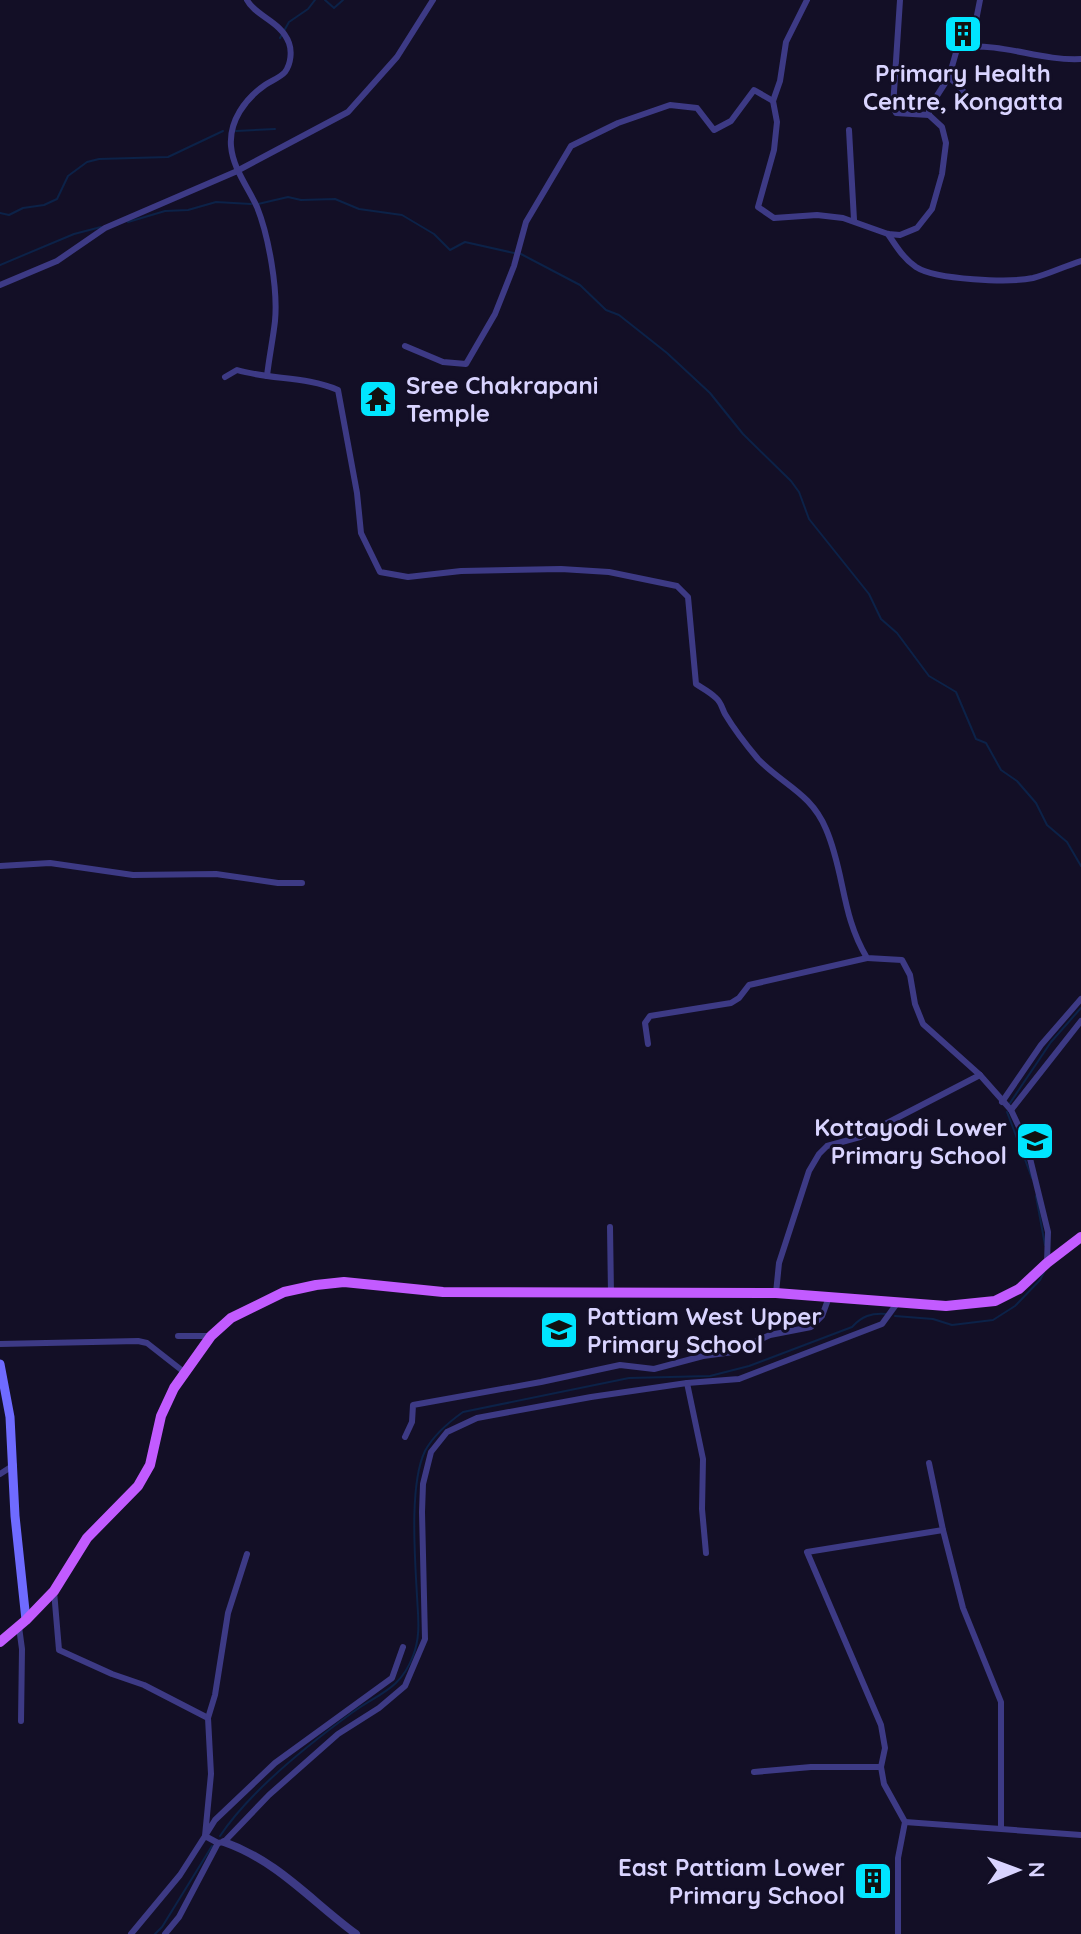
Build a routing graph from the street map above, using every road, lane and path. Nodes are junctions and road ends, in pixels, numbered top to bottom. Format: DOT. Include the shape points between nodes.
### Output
graph roads {
  1 [pos="247,0"];
  2 [pos="433,0"];
  3 [pos="807,0"];
  4 [pos="900,0"];
  5 [pos="980,0"];
  6 [pos="971,46"];
  7 [pos="1081,59"];
  8 [pos="949,77"];
  9 [pos="971,99"];
  10 [pos="773,101"];
  11 [pos="929,115"];
  12 [pos="849,130"];
  13 [pos="237,170"];
  14 [pos="854,220"];
  15 [pos="888,234"];
  16 [pos="1081,261"];
  17 [pos="0,285"];
  18 [pos="405,346"];
  19 [pos="267,376"];
  20 [pos="225,377"];
  21 [pos="0,866"];
  22 [pos="302,883"];
  23 [pos="867,958"];
  24 [pos="1081,999"];
  25 [pos="1081,1021"];
  26 [pos="648,1044"];
  27 [pos="980,1075"];
  28 [pos="1002,1102"];
  29 [pos="1011,1110"];
  30 [pos="610,1227"];
  31 [pos="1081,1237"];
  32 [pos="1047,1263"];
  33 [pos="776,1293"];
  34 [pos="611,1294"];
  35 [pos="829,1297"];
  36 [pos="898,1302"];
  37 [pos="178,1336"];
  38 [pos="211,1336"];
  39 [pos="0,1344"];
  40 [pos="0,1364"];
  41 [pos="184,1372"];
  42 [pos="687,1383"];
  43 [pos="405,1437"];
  44 [pos="929,1463"];
  45 [pos="14,1465"];
  46 [pos="0,1474"];
  47 [pos="943,1530"];
  48 [pos="706,1553"];
  49 [pos="247,1554"];
  50 [pos="54,1591"];
  51 [pos="22,1624"];
  52 [pos="0,1642"];
  53 [pos="403,1647"];
  54 [pos="208,1718"];
  55 [pos="21,1721"];
  56 [pos="881,1767"];
  57 [pos="754,1772"];
  58 [pos="905,1822"];
  59 [pos="1001,1828"];
  60 [pos="1081,1835"];
  61 [pos="205,1836"];
  62 [pos="221,1843"];
  63 [pos="131,1934"];
  64 [pos="165,1934"];
  65 [pos="356,1934"];
  66 [pos="898,1934"];
  1 -- 13 [label="street" via="284,33 291,59 285,72 257,90 237,114 231,140"];
  2 -- 13 [label="street" via="397,57 348,112"];
  3 -- 10 [label="street" via="786,42"];
  4 -- 11 [label="street" via="893,107 896,113"];
  5 -- 6 [label="street"];
  6 -- 7 [label="street"];
  6 -- 8 [label="street" via="957,49"];
  8 -- 9 [label="street"];
  8 -- 11 [label="street"];
  10 -- 14 [label="street" via="774,150 758,207 774,218 817,215"];
  10 -- 18 [label="street" via="754,90 731,121 714,130 697,108 670,105 571,146 526,222 495,314 466,364 443,362"];
  11 -- 15 [label="street" via="942,127 946,143 932,209 917,228"];
  12 -- 14 [label="street"];
  13 -- 17 [label="street" via="105,228 57,261"];
  13 -- 19 [label="street" via="258,209 271,262 275,318"];
  14 -- 15 [label="street"];
  15 -- 16 [label="street" via="915,266 956,278 1031,278"];
  19 -- 20 [label="street" via="237,370"];
  19 -- 23 [label="street" via="338,390 361,533 380,572 408,577 561,569 677,586 688,597 696,684 719,700 758,758 813,803 834,851 854,936"];
  21 -- 22 [label="street" via="50,863 133,875 216,874"];
  23 -- 26 [label="street" via="749,985 731,1003 650,1016 645,1023"];
  23 -- 27 [label="street" via="902,960 923,1024"];
  24 -- 28 [label="street"];
  25 -- 29 [label="street"];
  27 -- 28 [label="street"];
  27 -- 33 [label="street" via="819,1154 779,1263"];
  28 -- 29 [label="street"];
  29 -- 32 [label="street" via="1035,1170 1048,1232"];
  30 -- 34 [label="street"];
  31 -- 32 [label="main road"];
  32 -- 36 [label="main road" via="1019,1289 995,1301 946,1306"];
  33 -- 34 [label="main road"];
  33 -- 35 [label="main road"];
  34 -- 38 [label="main road" via="443,1292 344,1282 284,1292 231,1318"];
  35 -- 36 [label="main road"];
  35 -- 43 [label="street" via="811,1327 770,1335 733,1352 654,1369 620,1365 413,1405"];
  36 -- 42 [label="street" via="882,1324 768,1368 739,1379"];
  37 -- 38 [label="street"];
  38 -- 41 [label="main road"];
  39 -- 41 [label="street" via="138,1341"];
  40 -- 45 [label="main road"];
  41 -- 50 [label="main road" via="161,1416 150,1465 138,1486 87,1538"];
  42 -- 48 [label="street" via="703,1459"];
  42 -- 62 [label="street" via="477,1418 447,1432 431,1452 423,1484 425,1639 405,1686 338,1734"];
  44 -- 47 [label="street"];
  45 -- 46 [label="street"];
  45 -- 51 [label="main road"];
  47 -- 56 [label="street" via="807,1552 881,1725"];
  47 -- 59 [label="street" via="963,1608 1001,1702"];
  49 -- 54 [label="street" via="228,1613"];
  50 -- 51 [label="main road"];
  50 -- 54 [label="street" via="59,1650"];
  51 -- 52 [label="main road"];
  51 -- 55 [label="street"];
  53 -- 61 [label="street" via="392,1678 275,1763"];
  54 -- 61 [label="street" via="211,1774"];
  56 -- 57 [label="street"];
  56 -- 58 [label="street" via="884,1784"];
  58 -- 59 [label="street"];
  58 -- 66 [label="street" via="898,1858"];
  59 -- 60 [label="street"];
  61 -- 62 [label="street"];
  61 -- 63 [label="street"];
  62 -- 64 [label="street"];
  62 -- 65 [label="street" via="271,1865"];
}
